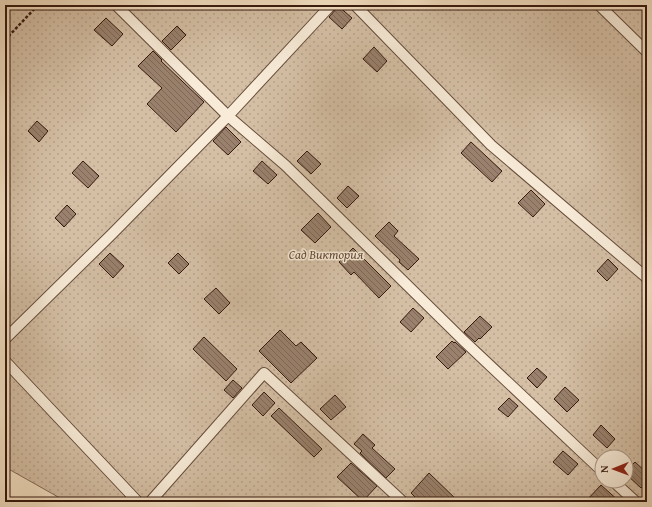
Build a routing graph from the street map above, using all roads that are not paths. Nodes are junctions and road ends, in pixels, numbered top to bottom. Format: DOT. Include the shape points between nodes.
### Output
graph roads {
  1 [pos="116,5"];
  2 [pos="331,5"];
  3 [pos="355,5"];
  4 [pos="599,5"];
  5 [pos="647,52"];
  6 [pos="228,116"];
  7 [pos="647,278"];
  8 [pos="5,340"];
  9 [pos="5,361"];
  10 [pos="594,463"];
  11 [pos="622,489"];
  12 [pos="138,502"];
  13 [pos="150,502"];
  14 [pos="403,502"];
  15 [pos="636,502"];
  1 -- 6 [label="lane"];
  2 -- 6 [label="lane"];
  3 -- 7 [label="lane" via="491,145"];
  4 -- 5 [label="lane"];
  6 -- 8 [label="lane"];
  6 -- 10 [label="lane" via="285,165 464,341"];
  9 -- 12 [label="lane"];
  11 -- 15 [label="lane"];
  13 -- 14 [label="lane" via="264,373"];
}
